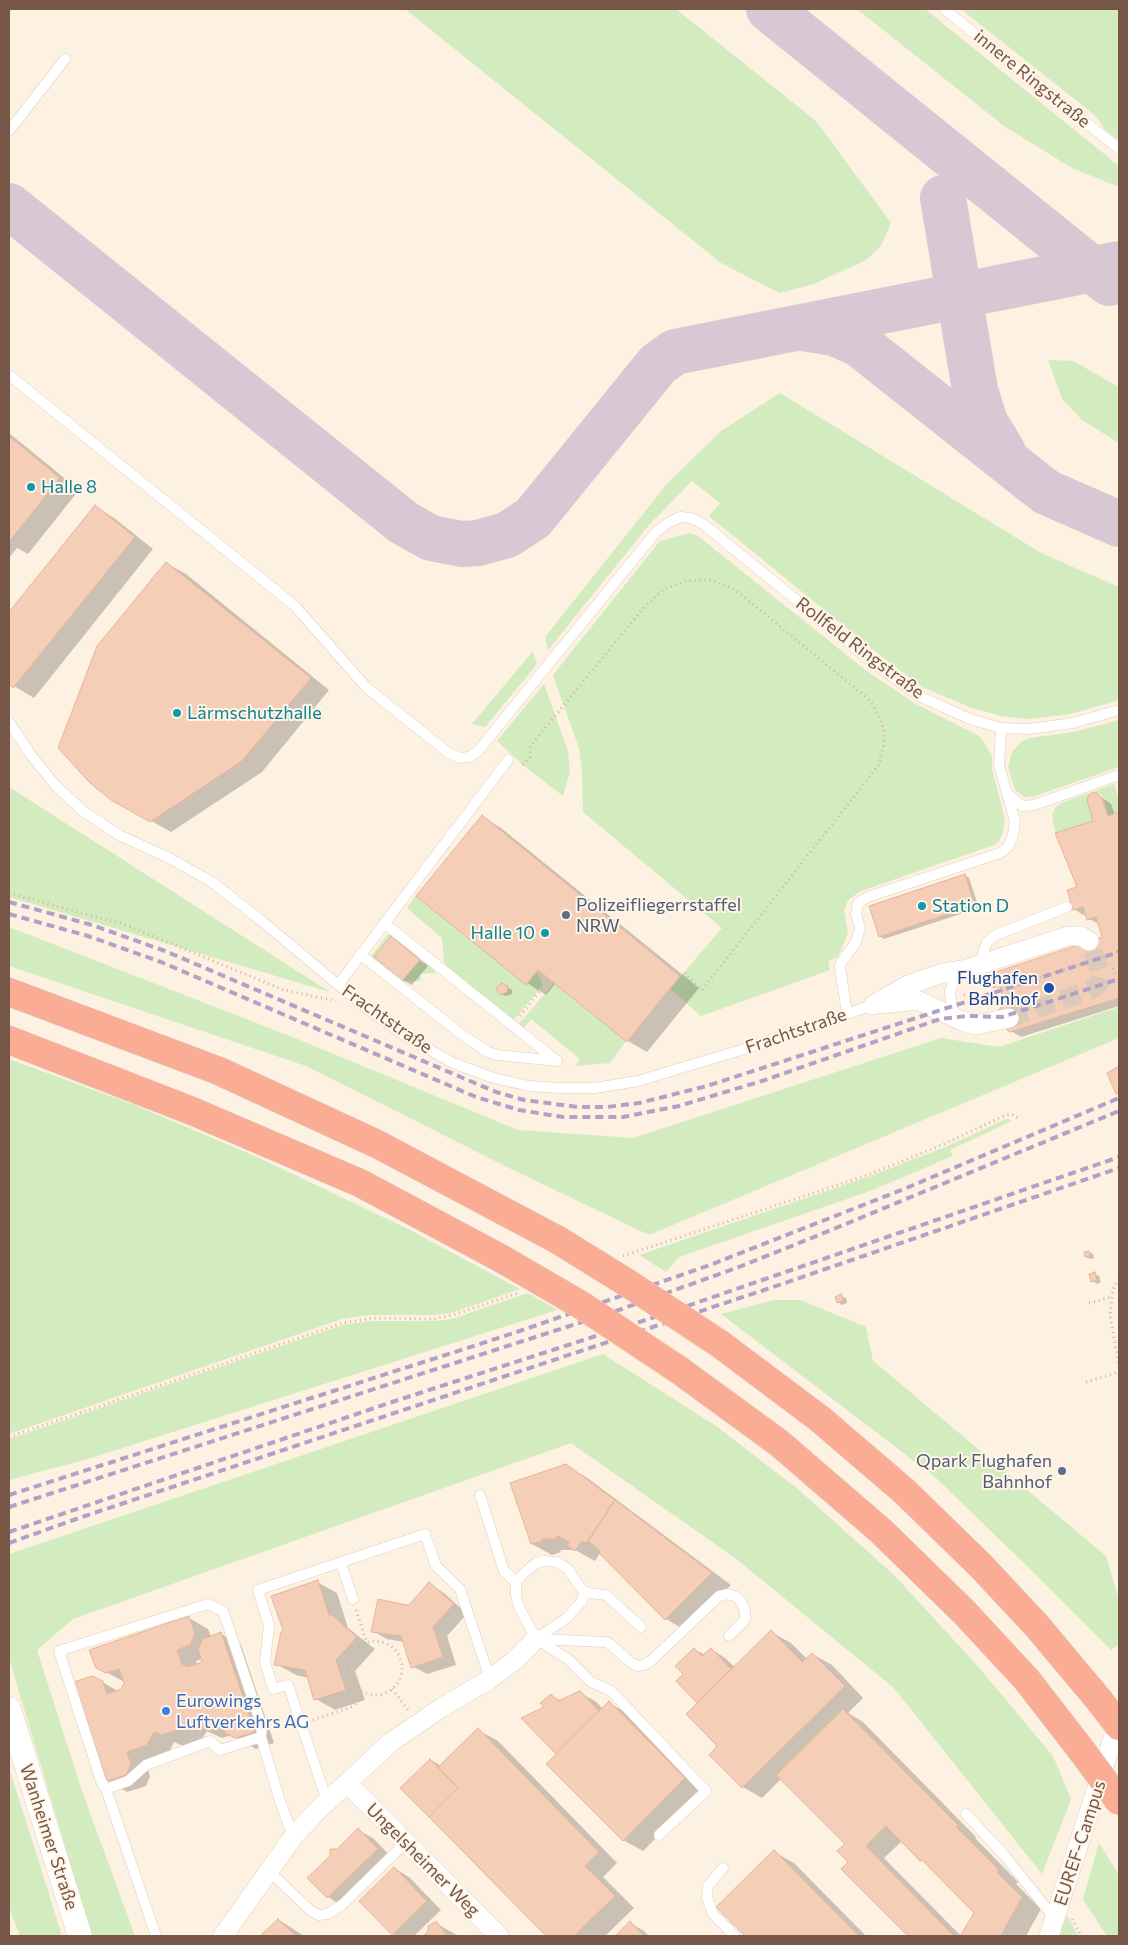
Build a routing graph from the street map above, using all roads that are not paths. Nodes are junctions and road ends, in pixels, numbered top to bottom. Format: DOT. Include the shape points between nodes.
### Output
graph roads {
  1 [pos="944,9"];
  2 [pos="65,59"];
  3 [pos="9,131"];
  4 [pos="1119,149"];
  5 [pos="9,375"];
  6 [pos="1119,710"];
  7 [pos="9,722"];
  8 [pos="1001,728"];
  9 [pos="508,760"];
  10 [pos="1119,775"];
  11 [pos="1007,793"];
  12 [pos="1067,906"];
  13 [pos="384,923"];
  14 [pos="1089,940"];
  15 [pos="360,954"];
  16 [pos="986,962"];
  17 [pos="963,970"];
  18 [pos="341,988"];
  19 [pos="9,992"];
  20 [pos="873,1005"];
  21 [pos="847,1013"];
  22 [pos="1009,1018"];
  23 [pos="962,1020"];
  24 [pos="9,1040"];
  25 [pos="480,1495"];
  26 [pos="341,1563"];
  27 [pos="516,1582"];
  28 [pos="586,1592"];
  29 [pos="353,1600"];
  30 [pos="641,1627"];
  31 [pos="729,1636"];
  32 [pos="536,1639"];
  33 [pos="490,1680"];
  34 [pos="9,1709"];
  35 [pos="1119,1720"];
  36 [pos="1119,1726"];
  37 [pos="261,1737"];
  38 [pos="347,1783"];
  39 [pos="106,1789"];
  40 [pos="327,1801"];
  41 [pos="1119,1801"];
  42 [pos="966,1814"];
  43 [pos="659,1835"];
  44 [pos="293,1837"];
  45 [pos="412,1848"];
  46 [pos="723,1868"];
  47 [pos="269,1871"];
  48 [pos="1058,1923"];
  49 [pos="80,1936"];
  50 [pos="156,1936"];
  51 [pos="223,1936"];
  52 [pos="499,1936"];
  53 [pos="734,1936"];
  1 -- 4 [label="lane, innere Ringstraße"];
  2 -- 3 [label="lane"];
  5 -- 8 [label="lane, Rollfeld Ringstraße" via="295,606 366,687 450,754 460,758 470,757 478,751 656,532 680,517 703,524 919,696 970,719"];
  6 -- 8 [label="lane, Rollfeld Ringstraße" via="1073,723 1029,729"];
  7 -- 18 [label="lane, Frachtstraße" via="55,785 83,811 119,835 212,882"];
  8 -- 11 [label="lane" via="999,765"];
  9 -- 13 [label="lane"];
  10 -- 11 [label="lane" via="1034,805 1022,806"];
  11 -- 21 [label="lane" via="1015,821 1008,847 1000,853 858,903 856,914 860,928 856,942 841,963"];
  12 -- 16 [label="lane" via="987,942 983,953"];
  13 -- 15 [label="lane"];
  13 -- 15 [label="lane" via="557,1061 497,1056 486,1051"];
  14 -- 16 [label="street, Frachtstraße" via="1068,936"];
  15 -- 18 [label="lane"];
  16 -- 17 [label="street, Frachtstraße"];
  17 -- 20 [label="street, Frachtstraße" via="908,985"];
  17 -- 23 [label="lane" via="956,976 950,992 952,1008"];
  18 -- 21 [label="lane, Frachtstraße" via="405,1036 453,1063 494,1078 529,1086 560,1088 595,1088 638,1081 751,1047"];
  19 -- 36 [label="highway, bridge" via="219,1071 377,1144 558,1240 720,1344 820,1419 904,1492 1037,1626"];
  20 -- 21 [label="lane, Frachtstraße"];
  20 -- 23 [label="street, Frachtstraße" via="917,1000"];
  22 -- 23 [label="street, Frachtstraße" via="976,1025"];
  24 -- 41 [label="highway, bridge" via="192,1111 351,1179 581,1304 679,1370 779,1443 881,1531 965,1613 1027,1680"];
  25 -- 27 [label="lane" via="504,1571"];
  26 -- 29 [label="lane"];
  26 -- 33 [label="lane" via="425,1534 436,1566 460,1589"];
  26 -- 40 [label="lane" via="258,1590 269,1625 265,1662 273,1689 288,1684"];
  27 -- 28 [label="lane" via="536,1563 551,1561 568,1569"];
  27 -- 32 [label="lane" via="519,1607"];
  28 -- 30 [label="lane" via="606,1595"];
  28 -- 32 [label="lane" via="568,1617"];
  31 -- 32 [label="lane" via="745,1619 745,1611 737,1597 728,1594 719,1596 644,1665 630,1662 606,1642"];
  32 -- 33 [label="street"];
  32 -- 43 [label="lane" via="568,1659 591,1682 611,1691 706,1792"];
  33 -- 38 [label="street" via="418,1722"];
  34 -- 49 [label="street, Wanheimer Straße"];
  35 -- 48 [label="street, EUREF-Campus"];
  37 -- 39 [label="lane" via="220,1750 210,1741 146,1765 128,1781"];
  37 -- 39 [label="lane" via="262,1727 223,1611 208,1604 59,1651"];
  37 -- 44 [label="lane"];
  38 -- 40 [label="street"];
  38 -- 45 [label="street, Ungelsheimer Weg"];
  39 -- 50 [label="lane"];
  40 -- 44 [label="street"];
  42 -- 48 [label="lane" via="1005,1856"];
  44 -- 47 [label="street"];
  45 -- 47 [label="lane" via="328,1914 310,1911"];
  45 -- 52 [label="street, Ungelsheimer Weg"];
  46 -- 53 [label="lane" via="708,1886 707,1897 713,1914"];
  47 -- 51 [label="street"];
}
